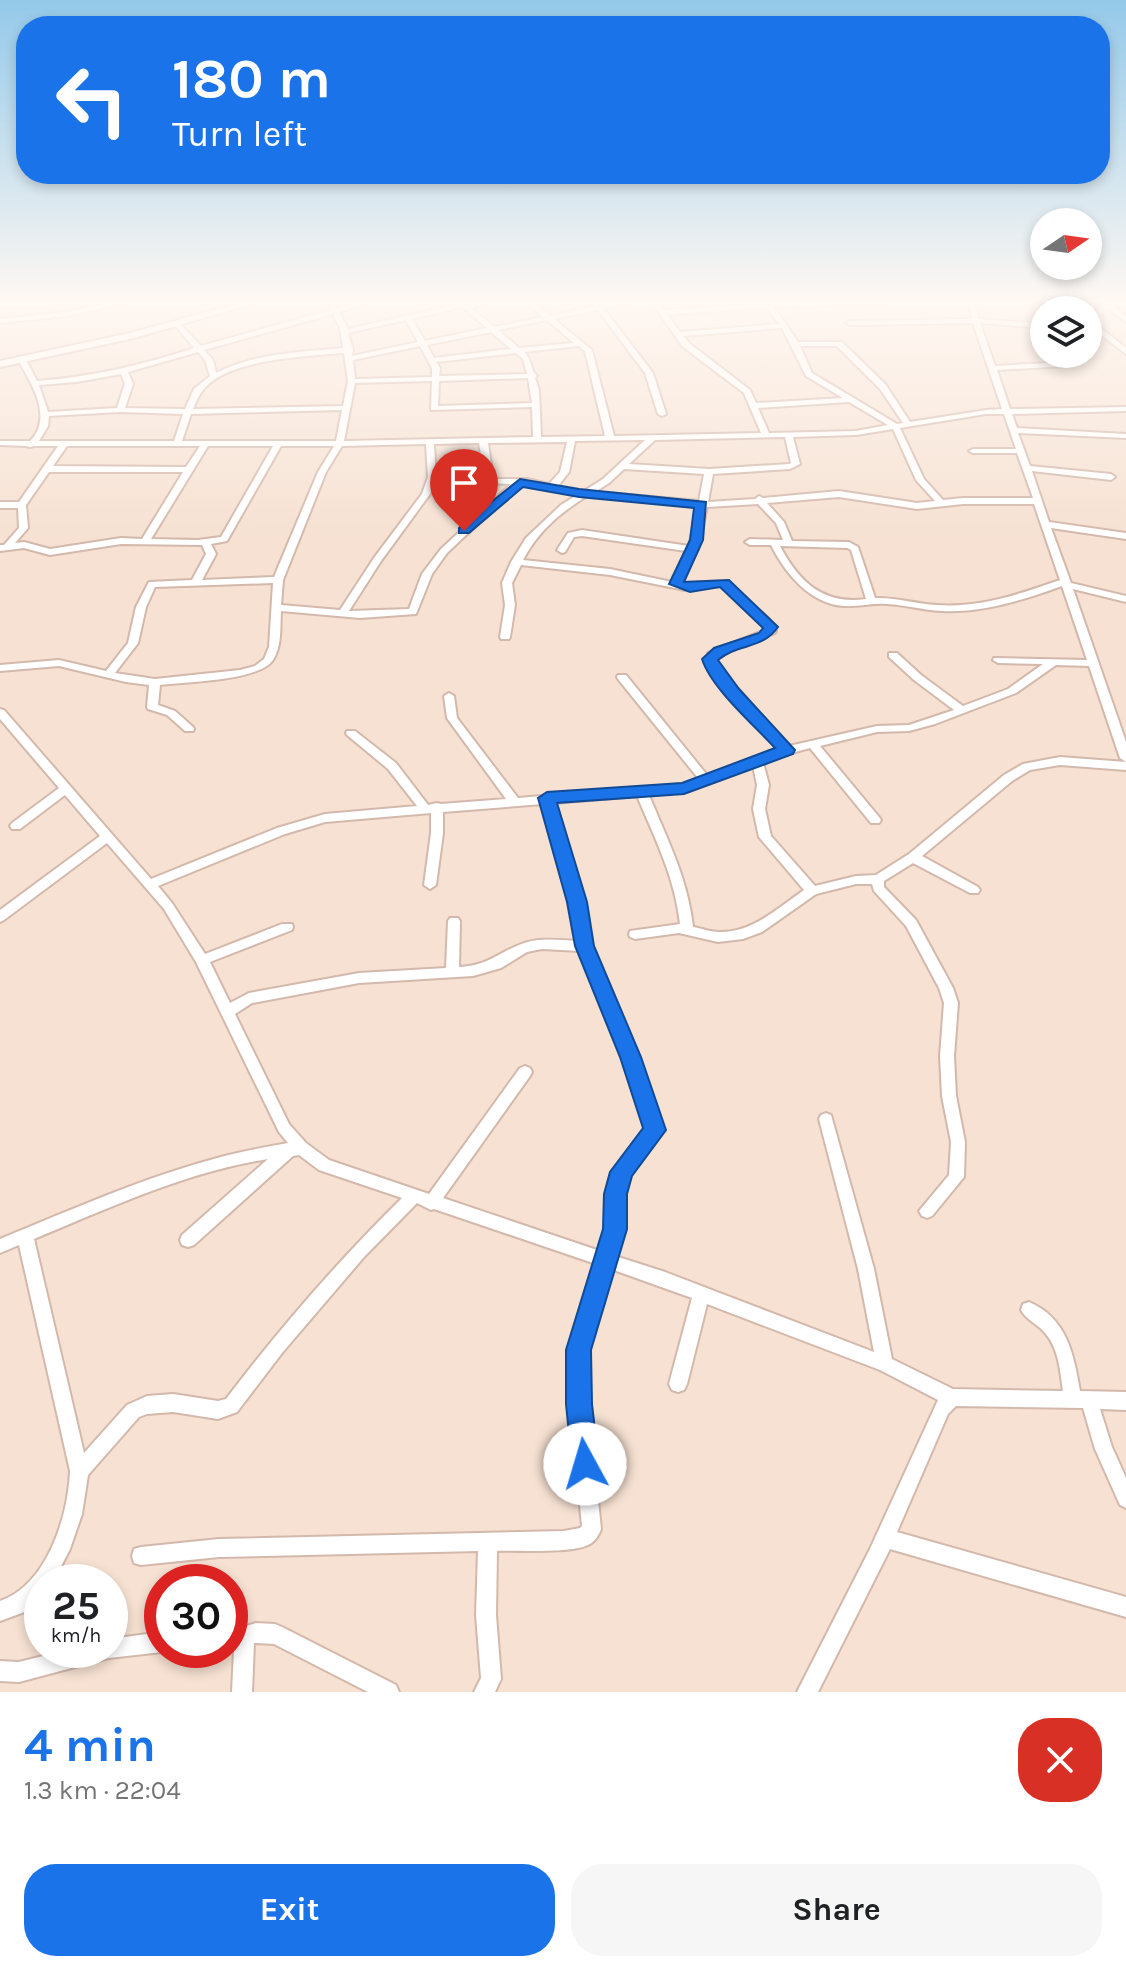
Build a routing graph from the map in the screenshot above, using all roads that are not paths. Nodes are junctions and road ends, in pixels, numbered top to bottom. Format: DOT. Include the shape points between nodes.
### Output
graph roads {
  1 [pos="437,379"];
  2 [pos="32,380"];
  3 [pos="68,380"];
  4 [pos="127,380"];
  5 [pos="208,380"];
  6 [pos="396,380"];
  7 [pos="533,380"];
  8 [pos="597,380"];
  9 [pos="651,380"];
  10 [pos="733,380"];
  11 [pos="818,380"];
  12 [pos="876,380"];
  13 [pos="996,380"];
  14 [pos="352,381"];
  15 [pos="35,385"];
  16 [pos="847,400"];
  17 [pos="536,405"];
  18 [pos="753,406"];
  19 [pos="346,408"];
  20 [pos="1126,409"];
  21 [pos="120,410"];
  22 [pos="1007,411"];
  23 [pos="189,412"];
  24 [pos="46,414"];
  25 [pos="662,414"];
  26 [pos="908,424"];
  27 [pos="895,426"];
  28 [pos="1014,430"];
  29 [pos="766,435"];
  30 [pos="788,435"];
  31 [pos="1126,436"];
  32 [pos="610,438"];
  33 [pos="652,438"];
  34 [pos="537,439"];
  35 [pos="571,439"];
  36 [pos="483,440"];
  37 [pos="430,441"];
  38 [pos="41,442"];
  39 [pos="0,443"];
  40 [pos="340,443"];
  41 [pos="177,444"];
  42 [pos="205,444"];
  43 [pos="278,444"];
  44 [pos="63,445"];
  45 [pos="973,451"];
  46 [pos="1021,451"];
  47 [pos="622,466"];
  48 [pos="1026,468"];
  49 [pos="49,469"];
  50 [pos="190,470"];
  51 [pos="709,472"];
  52 [pos="1111,477"];
  53 [pos="517,483"];
  54 [pos="552,486"];
  55 [pos="586,493"];
  56 [pos="759,499"];
  57 [pos="1037,501"];
  58 [pos="941,503"];
  59 [pos="0,505"];
  60 [pos="22,505"];
  61 [pos="701,505"];
  62 [pos="1045,524"];
  63 [pos="1126,536"];
  64 [pos="146,540"];
  65 [pos="788,541"];
  66 [pos="18,542"];
  67 [pos="750,542"];
  68 [pos="774,542"];
  69 [pos="206,543"];
  70 [pos="3,547"];
  71 [pos="693,549"];
  72 [pos="562,550"];
  73 [pos="516,562"];
  74 [pos="278,580"];
  75 [pos="195,583"];
  76 [pos="1066,583"];
  77 [pos="676,584"];
  78 [pos="1126,599"];
  79 [pos="871,601"];
  80 [pos="277,608"];
  81 [pos="343,613"];
  82 [pos="505,637"];
  83 [pos="893,655"];
  84 [pos="998,660"];
  85 [pos="1052,663"];
  86 [pos="1093,663"];
  87 [pos="0,668"];
  88 [pos="108,675"];
  89 [pos="622,677"];
  90 [pos="155,682"];
  91 [pos="449,696"];
  92 [pos="962,711"];
  93 [pos="0,712"];
  94 [pos="6,728"];
  95 [pos="189,729"];
  96 [pos="351,733"];
  97 [pos="813,745"];
  98 [pos="787,750"];
  99 [pos="762,757"];
  100 [pos="1126,758"];
  101 [pos="1126,766"];
  102 [pos="705,780"];
  103 [pos="66,788"];
  104 [pos="642,793"];
  105 [pos="547,798"];
  106 [pos="514,801"];
  107 [pos="431,807"];
  108 [pos="875,820"];
  109 [pos="16,826"];
  110 [pos="108,836"];
  111 [pos="913,857"];
  112 [pos="878,879"];
  113 [pos="150,884"];
  114 [pos="430,885"];
  115 [pos="974,890"];
  116 [pos="812,891"];
  117 [pos="0,917"];
  118 [pos="454,921"];
  119 [pos="287,927"];
  120 [pos="687,928"];
  121 [pos="635,934"];
  122 [pos="585,946"];
  123 [pos="202,960"];
  124 [pos="452,972"];
  125 [pos="227,1012"];
  126 [pos="525,1072"];
  127 [pos="826,1119"];
  128 [pos="295,1149"];
  129 [pos="413,1197"];
  130 [pos="431,1203"];
  131 [pos="927,1211"];
  132 [pos="25,1236"];
  133 [pos="188,1240"];
  134 [pos="0,1246"];
  135 [pos="605,1259"];
  136 [pos="701,1294"];
  137 [pos="1029,1310"];
  138 [pos="885,1364"];
  139 [pos="678,1384"];
  140 [pos="952,1398"];
  141 [pos="1081,1400"];
  142 [pos="1126,1401"];
  143 [pos="79,1471"];
  144 [pos="1126,1499"];
  145 [pos="884,1538"];
  146 [pos="488,1544"];
  147 [pos="141,1556"];
  148 [pos="52,1564"];
  149 [pos="24,1600"];
  150 [pos="1126,1607"];
  151 [pos="0,1611"];
  152 [pos="248,1636"];
  153 [pos="35,1668"];
  154 [pos="240,1668"];
  155 [pos="0,1671"];
  156 [pos="383,1691"];
  157 [pos="242,1692"];
  158 [pos="484,1692"];
  159 [pos="807,1692"];
  1 -- 17 [label="street" via="434,408"];
  2 -- 15 [label="street"];
  3 -- 15 [label="street"];
  4 -- 21 [label="street"];
  5 -- 23 [label="street"];
  6 -- 14 [label="street"];
  7 -- 17 [label="street"];
  8 -- 32 [label="street"];
  9 -- 25 [label="street"];
  10 -- 18 [label="street"];
  11 -- 16 [label="street"];
  12 -- 26 [label="street"];
  13 -- 22 [label="street"];
  14 -- 19 [label="street"];
  15 -- 24 [label="street"];
  16 -- 18 [label="street"];
  16 -- 27 [label="street"];
  17 -- 34 [label="street"];
  18 -- 29 [label="street"];
  19 -- 23 [label="street"];
  19 -- 40 [label="street"];
  20 -- 22 [label="street"];
  21 -- 23 [label="street"];
  21 -- 24 [label="street"];
  22 -- 26 [label="street"];
  22 -- 28 [label="street"];
  23 -- 41 [label="street"];
  24 -- 38 [label="street"];
  26 -- 27 [label="street"];
  27 -- 30 [label="street"];
  27 -- 58 [label="street" via="920,480"];
  28 -- 31 [label="street"];
  28 -- 46 [label="street"];
  29 -- 30 [label="street"];
  29 -- 33 [label="street"];
  30 -- 51 [label="street" via="796,464"];
  32 -- 33 [label="street"];
  32 -- 35 [label="street"];
  33 -- 47 [label="street"];
  34 -- 35 [label="street"];
  34 -- 36 [label="street"];
  35 -- 54 [label="street" via="565,472"];
  36 -- 37 [label="street"];
  36 -- 53 [label="street" via="488,480"];
  37 -- 40 [label="street"];
  37 -- 81 [label="street" via="432,477 426,494"];
  38 -- 39 [label="street"];
  38 -- 44 [label="street"];
  40 -- 43 [label="street"];
  40 -- 74 [label="street" via="322,472"];
  41 -- 42 [label="street"];
  41 -- 44 [label="street"];
  42 -- 43 [label="street"];
  42 -- 50 [label="street"];
  43 -- 69 [label="street" via="227,536"];
  44 -- 49 [label="street"];
  45 -- 46 [label="street"];
  46 -- 48 [label="street"];
  47 -- 51 [label="street"];
  47 -- 55 [label="street"];
  48 -- 52 [label="street"];
  48 -- 57 [label="street"];
  49 -- 50 [label="street"];
  49 -- 60 [label="street"];
  50 -- 64 [label="street"];
  51 -- 61 [label="street"];
  53 -- 54 [label="street"];
  53 -- 81 [label="street" via="444,551 427,574 413,612"];
  54 -- 55 [label="street"];
  55 -- 61 [label="street"];
  55 -- 73 [label="street" via="538,529"];
  56 -- 58 [label="street" via="839,494 910,505"];
  56 -- 61 [label="street"];
  56 -- 65 [label="street" via="780,522"];
  57 -- 58 [label="street"];
  57 -- 62 [label="street"];
  59 -- 60 [label="street"];
  60 -- 66 [label="street" via="24,528"];
  61 -- 71 [label="street"];
  62 -- 63 [label="street"];
  62 -- 76 [label="street"];
  64 -- 66 [label="street" via="50,552"];
  64 -- 69 [label="street"];
  65 -- 68 [label="street"];
  65 -- 79 [label="street" via="855,549"];
  66 -- 70 [label="street"];
  67 -- 68 [label="street"];
  68 -- 79 [label="street" via="792,573 830,601"];
  69 -- 75 [label="street" via="211,554"];
  71 -- 72 [label="street" via="582,533 571,535"];
  71 -- 77 [label="street"];
  73 -- 77 [label="street"];
  73 -- 82 [label="street" via="507,583"];
  74 -- 75 [label="street"];
  74 -- 80 [label="street"];
  75 -- 88 [label="street" via="161,581 150,586 133,643"];
  76 -- 78 [label="street"];
  76 -- 79 [label="street" via="967,608"];
  76 -- 86 [label="street"];
  77 -- 98 [label="street" via="724,583 771,627 764,636 710,659"];
  80 -- 81 [label="street"];
  80 -- 90 [label="street" via="274,647 259,668"];
  83 -- 92 [label="street"];
  84 -- 85 [label="street"];
  85 -- 86 [label="street"];
  85 -- 92 [label="street" via="1012,691"];
  86 -- 100 [label="street"];
  87 -- 88 [label="street" via="59,663"];
  88 -- 90 [label="street"];
  89 -- 102 [label="street"];
  90 -- 95 [label="street" via="152,707 171,713"];
  91 -- 106 [label="street" via="452,718"];
  92 -- 97 [label="street" via="909,728 877,729"];
  93 -- 94 [label="street"];
  94 -- 103 [label="street"];
  96 -- 107 [label="street"];
  97 -- 98 [label="street"];
  97 -- 108 [label="street"];
  98 -- 99 [label="street"];
  99 -- 102 [label="street"];
  99 -- 116 [label="street" via="759,809 765,837"];
  101 -- 111 [label="street" via="1060,761 1027,767"];
  102 -- 104 [label="street"];
  103 -- 109 [label="street"];
  103 -- 110 [label="street"];
  104 -- 105 [label="street"];
  104 -- 120 [label="street" via="678,879"];
  105 -- 106 [label="street"];
  105 -- 122 [label="street"];
  106 -- 107 [label="street"];
  107 -- 113 [label="street" via="310,822"];
  107 -- 114 [label="street" via="437,833"];
  110 -- 113 [label="street"];
  110 -- 117 [label="street"];
  111 -- 112 [label="street"];
  111 -- 115 [label="street"];
  112 -- 116 [label="street"];
  112 -- 131 [label="street" via="878,888 911,923 951,1003 947,1056 958,1142 956,1177"];
  113 -- 123 [label="street"];
  116 -- 120 [label="street" via="743,934 718,937"];
  118 -- 124 [label="street"];
  119 -- 123 [label="street"];
  120 -- 121 [label="street"];
  122 -- 124 [label="street" via="542,944 485,968"];
  122 -- 135 [label="street" via="655,1130 622,1172 615,1194 615,1229"];
  123 -- 125 [label="street"];
  124 -- 125 [label="street" via="359,978 279,992 249,998"];
  125 -- 128 [label="street"];
  126 -- 130 [label="street"];
  127 -- 138 [label="street"];
  128 -- 129 [label="street"];
  128 -- 132 [label="street" via="165,1181"];
  128 -- 133 [label="street"];
  129 -- 130 [label="street"];
  129 -- 143 [label="street" via="358,1252 231,1406 218,1410 147,1405 133,1411"];
  130 -- 135 [label="street"];
  132 -- 134 [label="street"];
  132 -- 143 [label="street"];
  135 -- 136 [label="street"];
  135 -- 146 [label="street" via="578,1350 592,1529 585,1537"];
  136 -- 138 [label="street"];
  136 -- 139 [label="street"];
  137 -- 141 [label="street" via="1050,1322 1060,1337"];
  138 -- 140 [label="street"];
  140 -- 141 [label="street"];
  140 -- 145 [label="street" via="942,1408"];
  141 -- 142 [label="street"];
  141 -- 144 [label="street"];
  143 -- 148 [label="street" via="74,1512"];
  145 -- 150 [label="street"];
  145 -- 159 [label="street"];
  146 -- 147 [label="street" via="219,1548"];
  146 -- 158 [label="street" via="491,1679"];
  149 -- 151 [label="street"];
  152 -- 156 [label="street" via="275,1634"];
  153 -- 155 [label="street"];
  154 -- 157 [label="street"];
}
